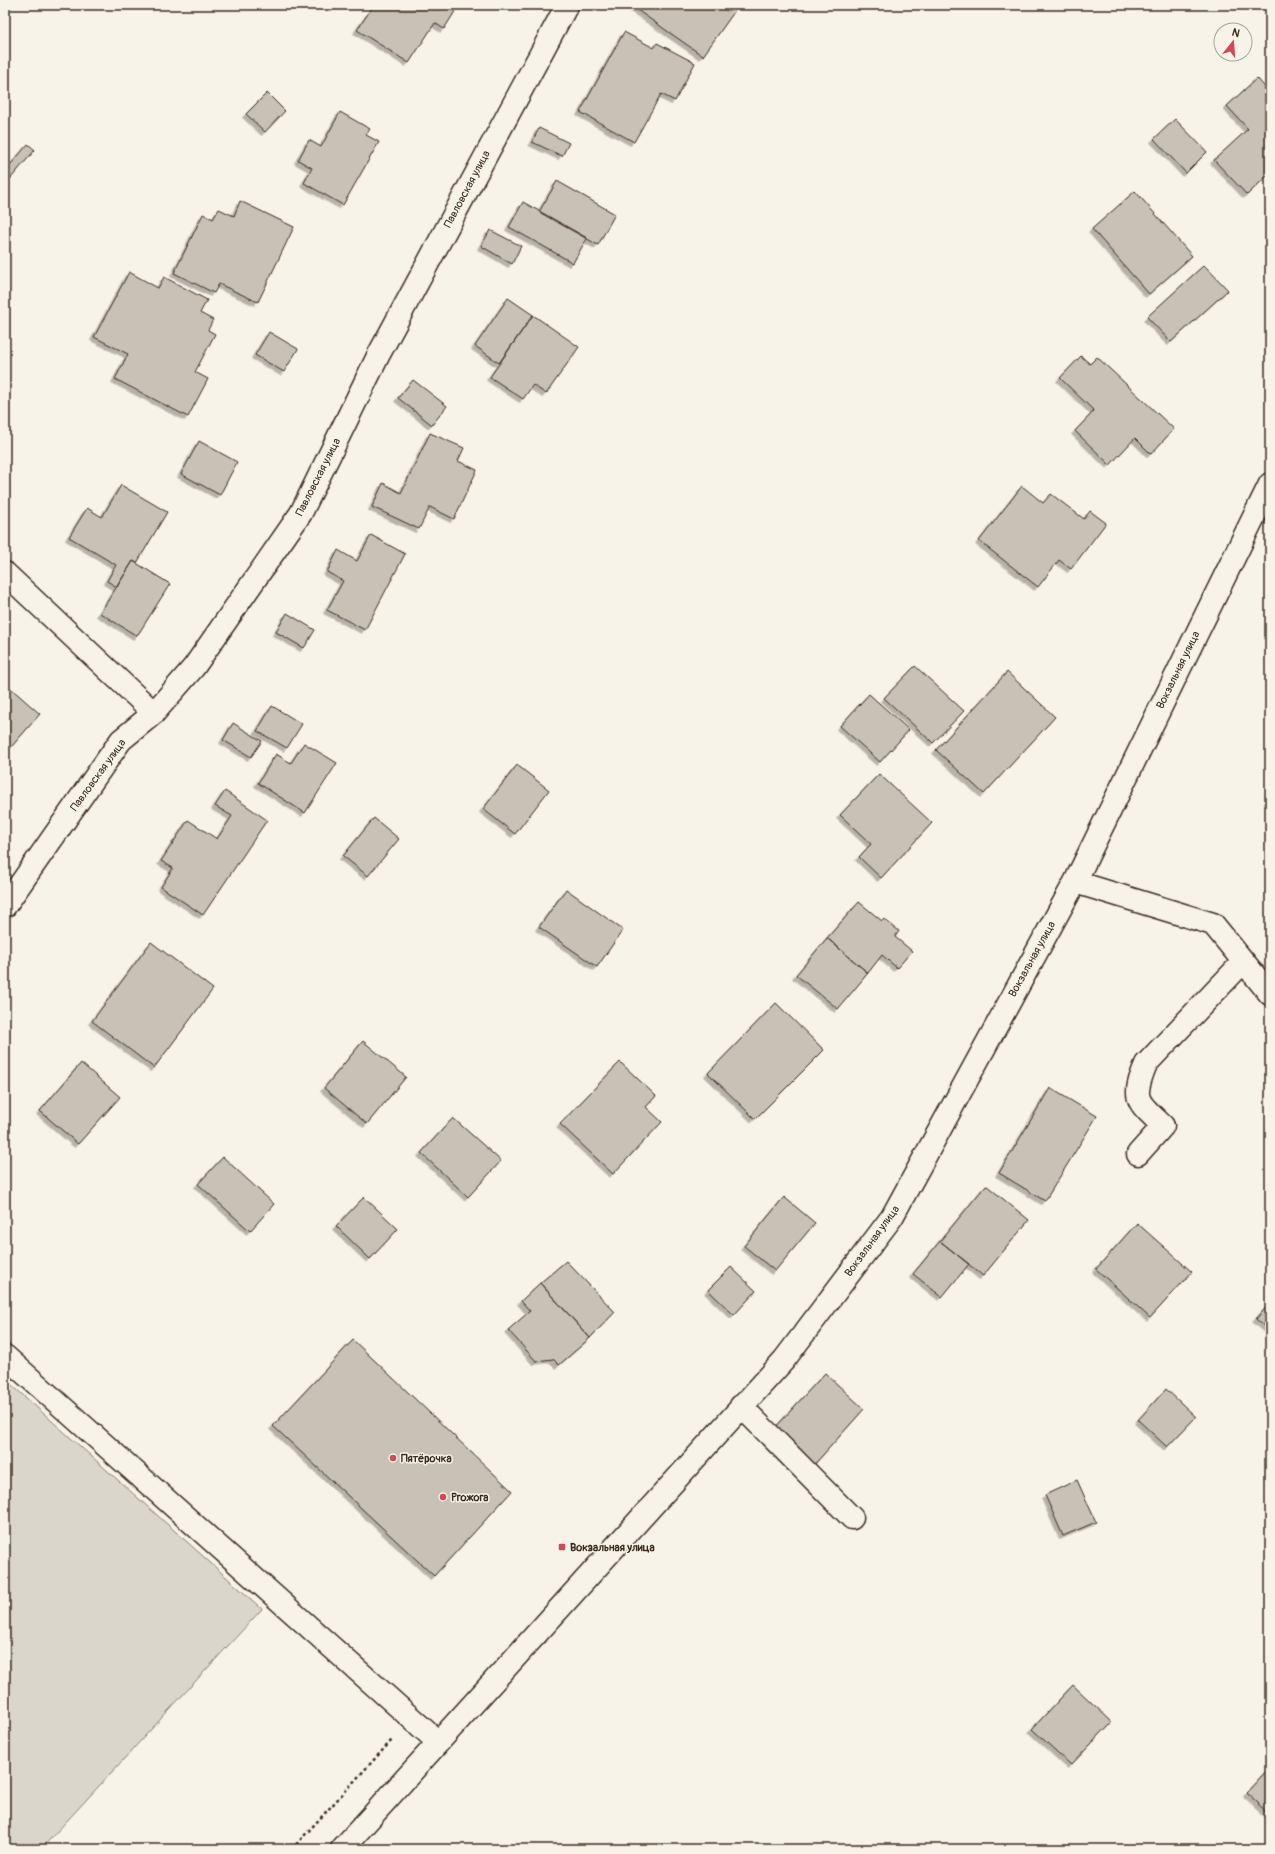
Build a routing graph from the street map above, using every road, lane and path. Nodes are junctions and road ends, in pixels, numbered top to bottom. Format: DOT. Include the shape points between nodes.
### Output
graph roads {
  1 [pos="567,5"];
  2 [pos="1270,484"];
  3 [pos="5,573"];
  4 [pos="154,713"];
  5 [pos="1075,882"];
  6 [pos="5,906"];
  7 [pos="1243,962"];
  8 [pos="1270,994"];
  9 [pos="1138,1154"];
  10 [pos="5,1356"];
  11 [pos="741,1406"];
  12 [pos="852,1518"];
  13 [pos="412,1719"];
  14 [pos="438,1742"];
  15 [pos="292,1849"];
  16 [pos="342,1849"];
  1 -- 4 [label="street, Павловская улица" via="379,354 301,513 194,667"];
  2 -- 5 [label="street, Вокзальная улица"];
  3 -- 4 [label="street"];
  4 -- 6 [label="street, Павловская улица" via="121,740"];
  5 -- 7 [label="street" via="1213,924"];
  5 -- 11 [label="street, Вокзальная улица" via="892,1217 784,1360"];
  7 -- 8 [label="street"];
  7 -- 9 [label="street" via="1146,1064 1137,1086 1140,1104 1163,1126"];
  10 -- 13 [label="street"];
  11 -- 12 [label="street"];
  11 -- 14 [label="street, Вокзальная улица"];
  13 -- 14 [label="street"];
  13 -- 15 [label="path"];
  14 -- 16 [label="street, Вокзальная улица"];
}
